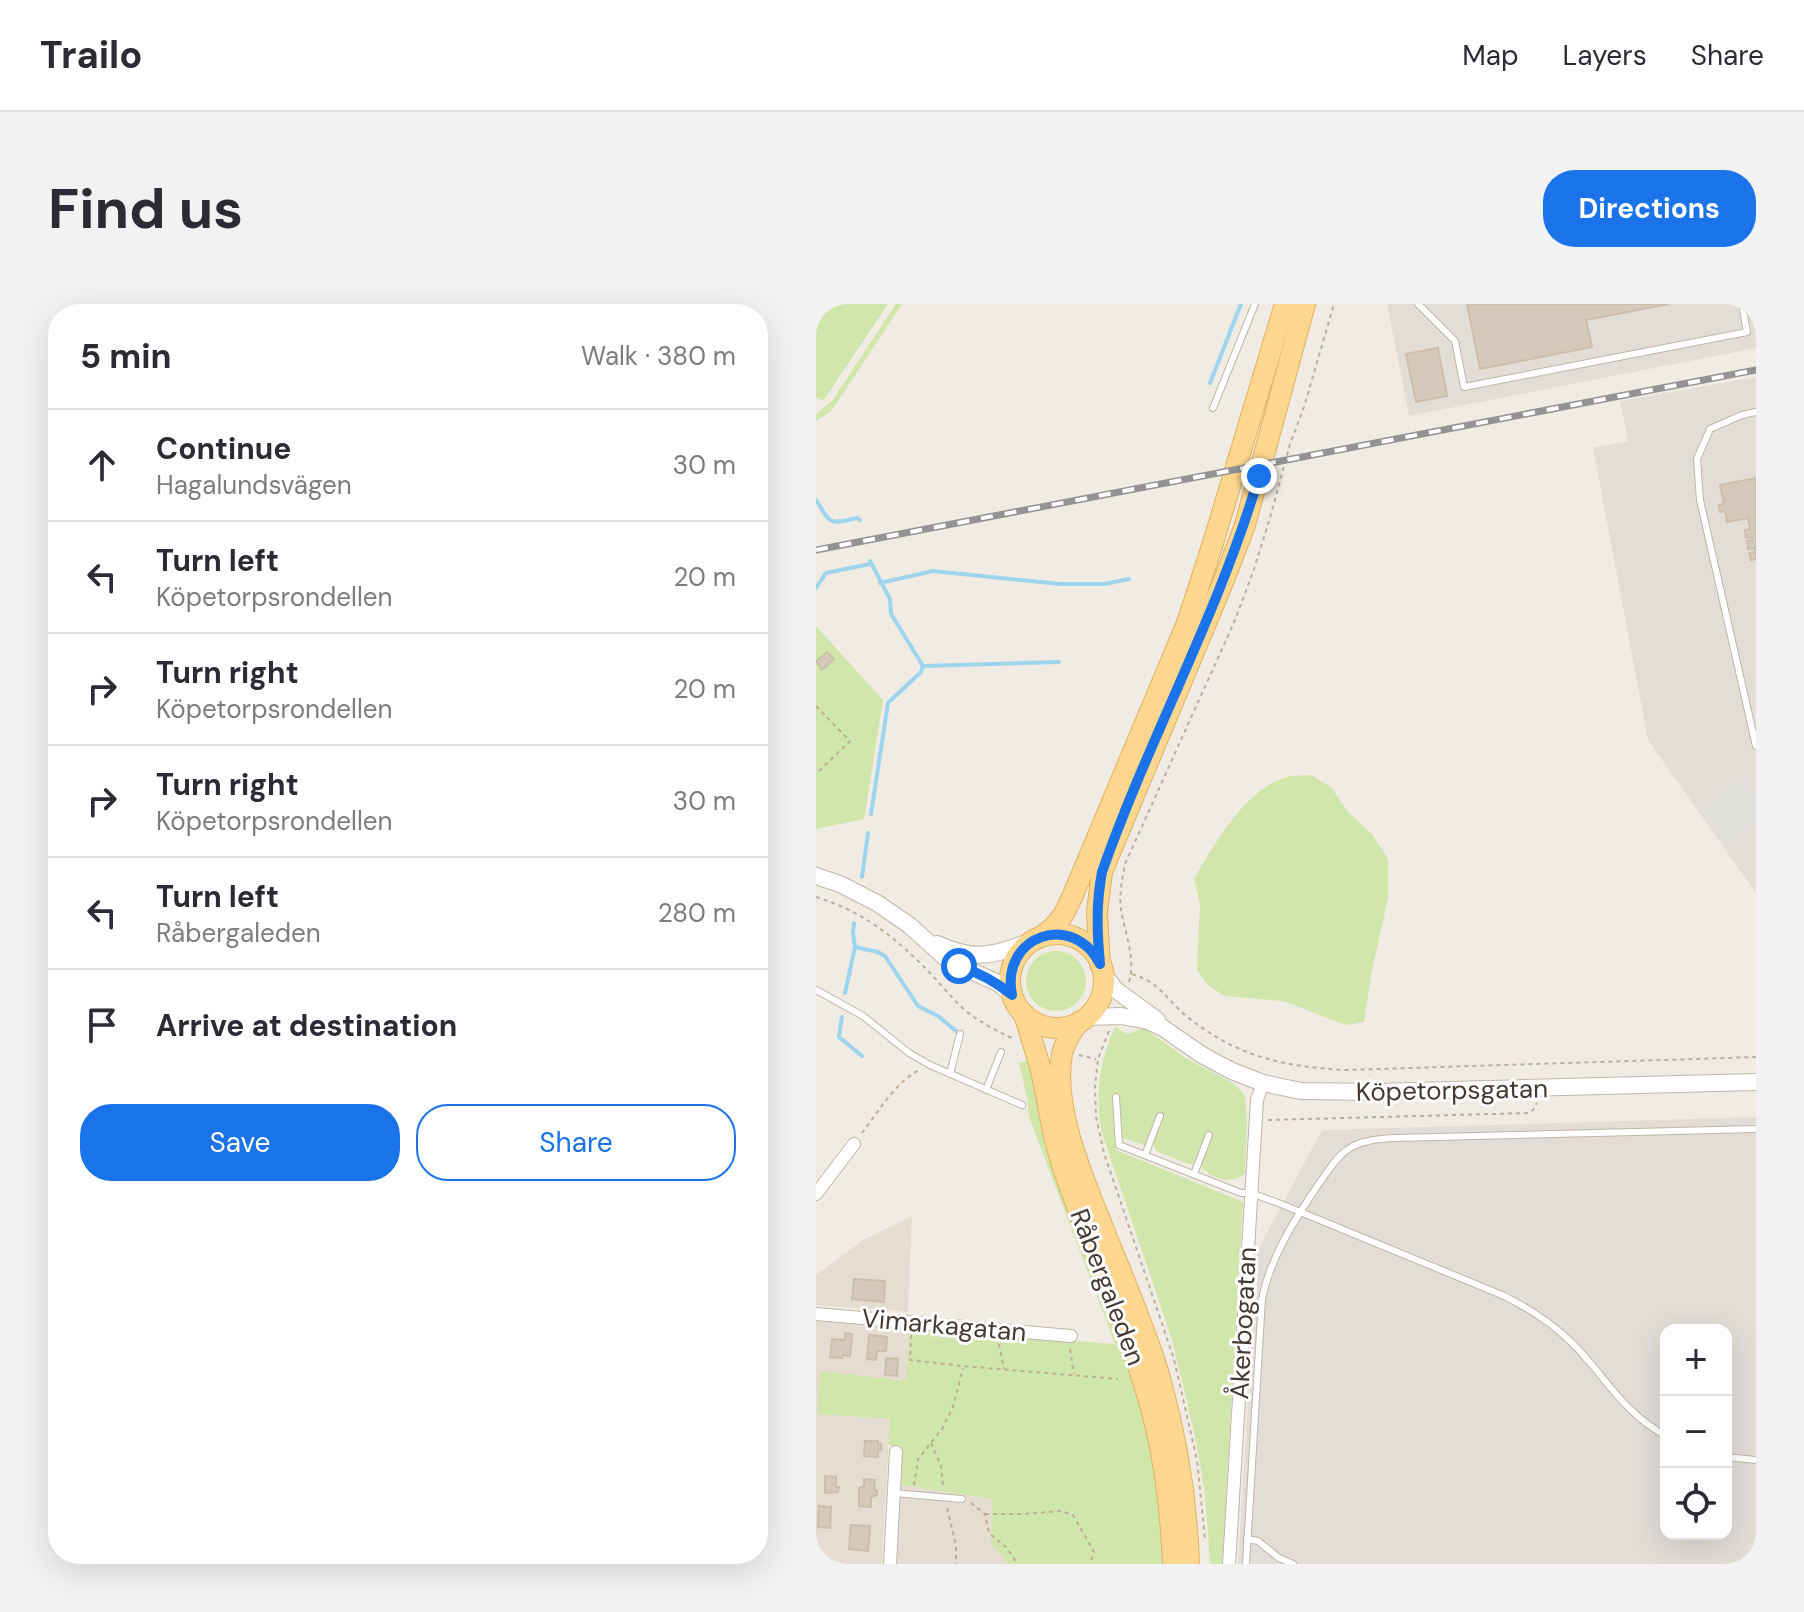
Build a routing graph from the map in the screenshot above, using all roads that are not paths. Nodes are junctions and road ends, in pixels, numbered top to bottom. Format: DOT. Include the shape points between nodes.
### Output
graph roads {
  1 [pos="1255,304"];
  2 [pos="1285,304"];
  3 [pos="1305,304"];
  4 [pos="1418,304"];
  5 [pos="1742,304"];
  6 [pos="1213,408"];
  7 [pos="1756,412"];
  8 [pos="1756,746"];
  9 [pos="816,876"];
  10 [pos="923,938"];
  11 [pos="1037,939"];
  12 [pos="1102,969"];
  13 [pos="816,990"];
  14 [pos="1012,995"];
  15 [pos="1024,1014"];
  16 [pos="1083,1019"];
  17 [pos="1163,1028"];
  18 [pos="960,1034"];
  19 [pos="1001,1052"];
  20 [pos="950,1074"];
  21 [pos="1756,1082"];
  22 [pos="1263,1083"];
  23 [pos="986,1090"];
  24 [pos="1116,1097"];
  25 [pos="1022,1105"];
  26 [pos="1160,1116"];
  27 [pos="1756,1129"];
  28 [pos="1209,1135"];
  29 [pos="854,1144"];
  30 [pos="1145,1155"];
  31 [pos="1194,1174"];
  32 [pos="1251,1193"];
  33 [pos="816,1194"];
  34 [pos="1299,1212"];
  35 [pos="816,1314"];
  36 [pos="1070,1336"];
  37 [pos="1660,1432"];
  38 [pos="896,1452"];
  39 [pos="1732,1458"];
  40 [pos="1756,1460"];
  41 [pos="894,1493"];
  42 [pos="962,1499"];
  43 [pos="1247,1539"];
  44 [pos="890,1564"];
  45 [pos="1173,1564"];
  46 [pos="1189,1564"];
  47 [pos="1229,1564"];
  48 [pos="1246,1564"];
  49 [pos="1293,1564"];
  1 -- 6 [label="lane"];
  2 -- 11 [label="main road" via="1187,623 1068,907 1054,928"];
  3 -- 12 [label="main road" via="1245,525 1102,872 1097,921"];
  4 -- 5 [label="lane" via="1455,341 1464,387 1747,332"];
  7 -- 8 [label="lane" via="1710,429 1697,459 1700,500"];
  9 -- 10 [label="street" via="877,903"];
  10 -- 11 [label="street" via="968,955 1003,952"];
  10 -- 14 [label="street" via="949,961"];
  11 -- 12 [label="main road" via="1063,934 1077,938 1089,946"];
  11 -- 14 [label="main road" via="1013,965"];
  12 -- 16 [label="main road" via="1101,998"];
  12 -- 17 [label="street, Köpetorpsgatan" via="1116,990"];
  13 -- 20 [label="lane"];
  14 -- 15 [label="main road"];
  15 -- 16 [label="main road" via="1050,1027"];
  15 -- 45 [label="main road, Råbergaleden" via="1062,1165 1130,1342 1155,1425"];
  16 -- 17 [label="street, Köpetorpsgatan" via="1134,1017"];
  16 -- 46 [label="main road, Råbergaleden" via="1065,1043 1061,1063 1069,1134 1159,1375 1180,1464"];
  17 -- 22 [label="street, Köpetorpsgatan" via="1215,1063"];
  18 -- 20 [label="lane"];
  19 -- 23 [label="lane"];
  20 -- 23 [label="lane"];
  21 -- 22 [label="street, Köpetorpsgatan" via="1322,1092"];
  22 -- 32 [label="street, Åkerbogatan" via="1257,1100"];
  23 -- 25 [label="lane"];
  24 -- 30 [label="lane" via="1119,1145"];
  26 -- 30 [label="lane"];
  27 -- 34 [label="lane" via="1372,1140 1347,1150"];
  28 -- 31 [label="lane"];
  29 -- 33 [label="street"];
  30 -- 31 [label="lane"];
  31 -- 32 [label="lane"];
  32 -- 34 [label="lane"];
  32 -- 47 [label="street, Åkerbogatan"];
  34 -- 37 [label="lane" via="1539,1315 1570,1341 1631,1411"];
  34 -- 43 [label="lane" via="1266,1278 1262,1299"];
  35 -- 36 [label="street, Vimarkagatan"];
  38 -- 41 [label="street"];
  39 -- 40 [label="lane"];
  41 -- 42 [label="lane"];
  41 -- 44 [label="street"];
  43 -- 48 [label="lane"];
  43 -- 49 [label="lane"];
}
